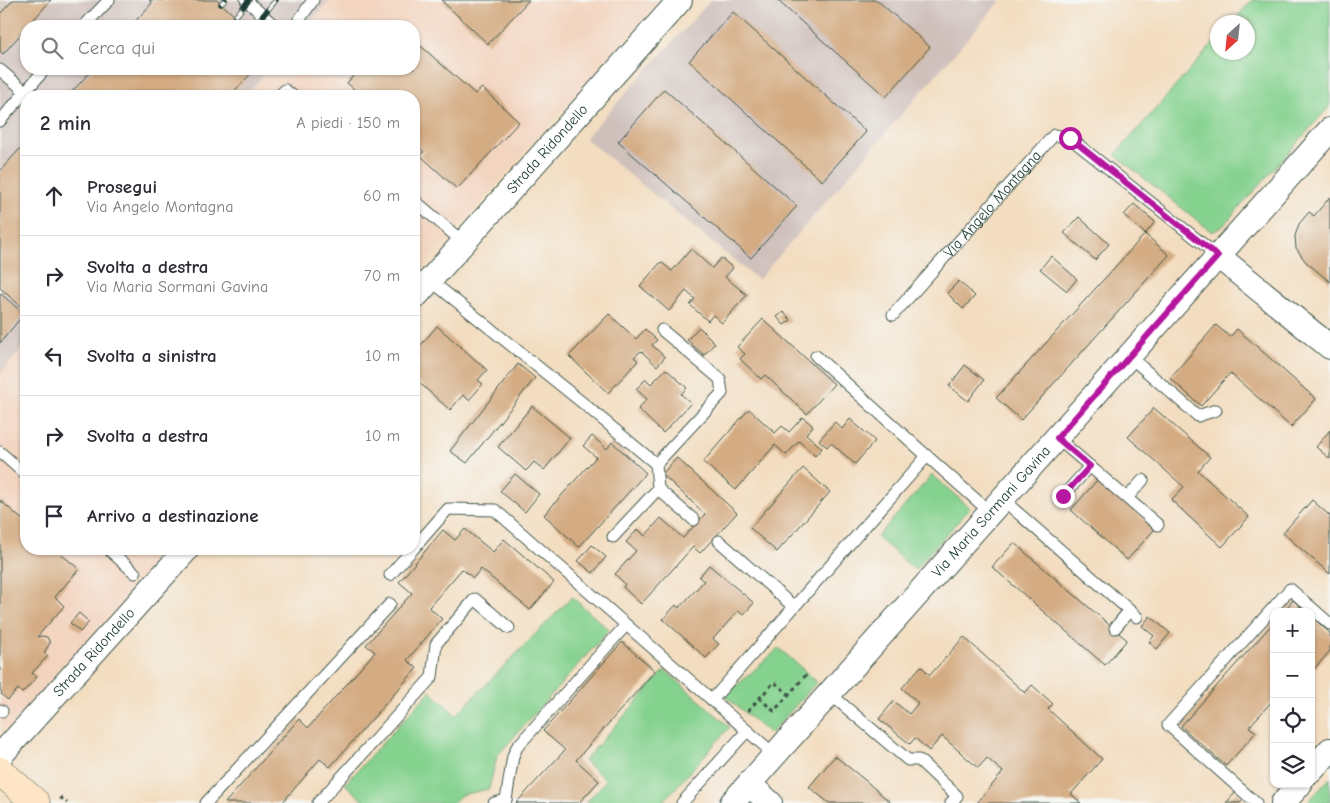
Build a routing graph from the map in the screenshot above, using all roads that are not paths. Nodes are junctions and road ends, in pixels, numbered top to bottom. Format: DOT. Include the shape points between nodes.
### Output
graph roads {
  1 [pos="109,0"];
  2 [pos="246,0"];
  3 [pos="313,0"];
  4 [pos="680,0"];
  5 [pos="90,20"];
  6 [pos="268,20"];
  7 [pos="299,20"];
  8 [pos="0,70"];
  9 [pos="39,75"];
  10 [pos="23,90"];
  11 [pos="25,90"];
  12 [pos="20,96"];
  13 [pos="0,121"];
  14 [pos="1330,130"];
  15 [pos="420,205"];
  16 [pos="464,243"];
  17 [pos="1218,256"];
  18 [pos="430,280"];
  19 [pos="420,291"];
  20 [pos="893,315"];
  21 [pos="662,330"];
  22 [pos="1330,347"];
  23 [pos="816,356"];
  24 [pos="1129,356"];
  25 [pos="1216,410"];
  26 [pos="1057,438"];
  27 [pos="0,452"];
  28 [pos="927,456"];
  29 [pos="656,464"];
  30 [pos="1090,466"];
  31 [pos="20,470"];
  32 [pos="1143,480"];
  33 [pos="658,489"];
  34 [pos="1063,496"];
  35 [pos="1127,498"];
  36 [pos="996,506"];
  37 [pos="694,520"];
  38 [pos="1158,525"];
  39 [pos="613,537"];
  40 [pos="420,540"];
  41 [pos="719,541"];
  42 [pos="115,555"];
  43 [pos="182,555"];
  44 [pos="407,555"];
  45 [pos="135,573"];
  46 [pos="390,575"];
  47 [pos="390,604"];
  48 [pos="794,606"];
  49 [pos="1330,624"];
  50 [pos="626,625"];
  51 [pos="509,628"];
  52 [pos="1115,628"];
  53 [pos="829,693"];
  54 [pos="712,700"];
  55 [pos="747,731"];
  56 [pos="1330,750"];
  57 [pos="775,755"];
  58 [pos="1315,767"];
  59 [pos="1,769"];
  60 [pos="749,784"];
  61 [pos="1296,788"];
  62 [pos="36,803"];
  63 [pos="206,803"];
  64 [pos="318,803"];
  65 [pos="494,803"];
  66 [pos="682,803"];
  67 [pos="732,803"];
  68 [pos="770,803"];
  69 [pos="951,803"];
  70 [pos="1256,803"];
  71 [pos="1283,803"];
  1 -- 5 [label="lane"];
  2 -- 6 [label="lane"];
  3 -- 7 [label="lane"];
  4 -- 16 [label="street, Strada Ridondello"];
  8 -- 10 [label="lane"];
  9 -- 11 [label="lane"];
  12 -- 13 [label="lane"];
  14 -- 17 [label="street, Via Maria Sormani Gavina"];
  15 -- 16 [label="lane"];
  16 -- 18 [label="street, Strada Ridondello"];
  17 -- 20 [label="lane, Via Angelo Montagna" via="1070,138 1054,135"];
  17 -- 22 [label="street"];
  17 -- 24 [label="street, Via Maria Sormani Gavina"];
  18 -- 19 [label="street, Strada Ridondello"];
  18 -- 29 [label="lane"];
  21 -- 29 [label="lane" via="720,379 722,393"];
  23 -- 28 [label="lane"];
  24 -- 25 [label="lane" via="1198,416"];
  24 -- 26 [label="street, Via Maria Sormani Gavina"];
  26 -- 30 [label="lane"];
  26 -- 36 [label="street, Via Maria Sormani Gavina"];
  27 -- 31 [label="lane"];
  28 -- 36 [label="lane"];
  28 -- 48 [label="lane"];
  29 -- 33 [label="lane"];
  30 -- 34 [label="lane"];
  30 -- 35 [label="lane"];
  32 -- 35 [label="lane"];
  33 -- 37 [label="lane"];
  33 -- 39 [label="lane"];
  35 -- 38 [label="lane"];
  36 -- 52 [label="lane" via="1133,614"];
  36 -- 53 [label="street, Via Maria Sormani Gavina"];
  40 -- 50 [label="lane" via="448,509 495,510"];
  41 -- 48 [label="lane"];
  42 -- 45 [label="lane"];
  43 -- 59 [label="street, Strada Ridondello"];
  44 -- 46 [label="lane"];
  47 -- 63 [label="lane"];
  48 -- 54 [label="lane"];
  49 -- 70 [label="lane" via="1290,589 1168,725"];
  50 -- 54 [label="lane"];
  50 -- 65 [label="lane" via="517,747 506,800"];
  51 -- 64 [label="lane" via="475,599 436,644 432,676"];
  53 -- 57 [label="street, Via Maria Sormani Gavina"];
  53 -- 69 [label="lane" via="908,760 919,760 957,796"];
  54 -- 55 [label="lane"];
  55 -- 57 [label="lane"];
  55 -- 66 [label="lane"];
  56 -- 58 [label="street"];
  57 -- 60 [label="street, Via Maria Sormani Gavina"];
  59 -- 62 [label="main road"];
  60 -- 67 [label="street, Via Maria Sormani Gavina"];
  60 -- 68 [label="street"];
  61 -- 71 [label="street"];
}
